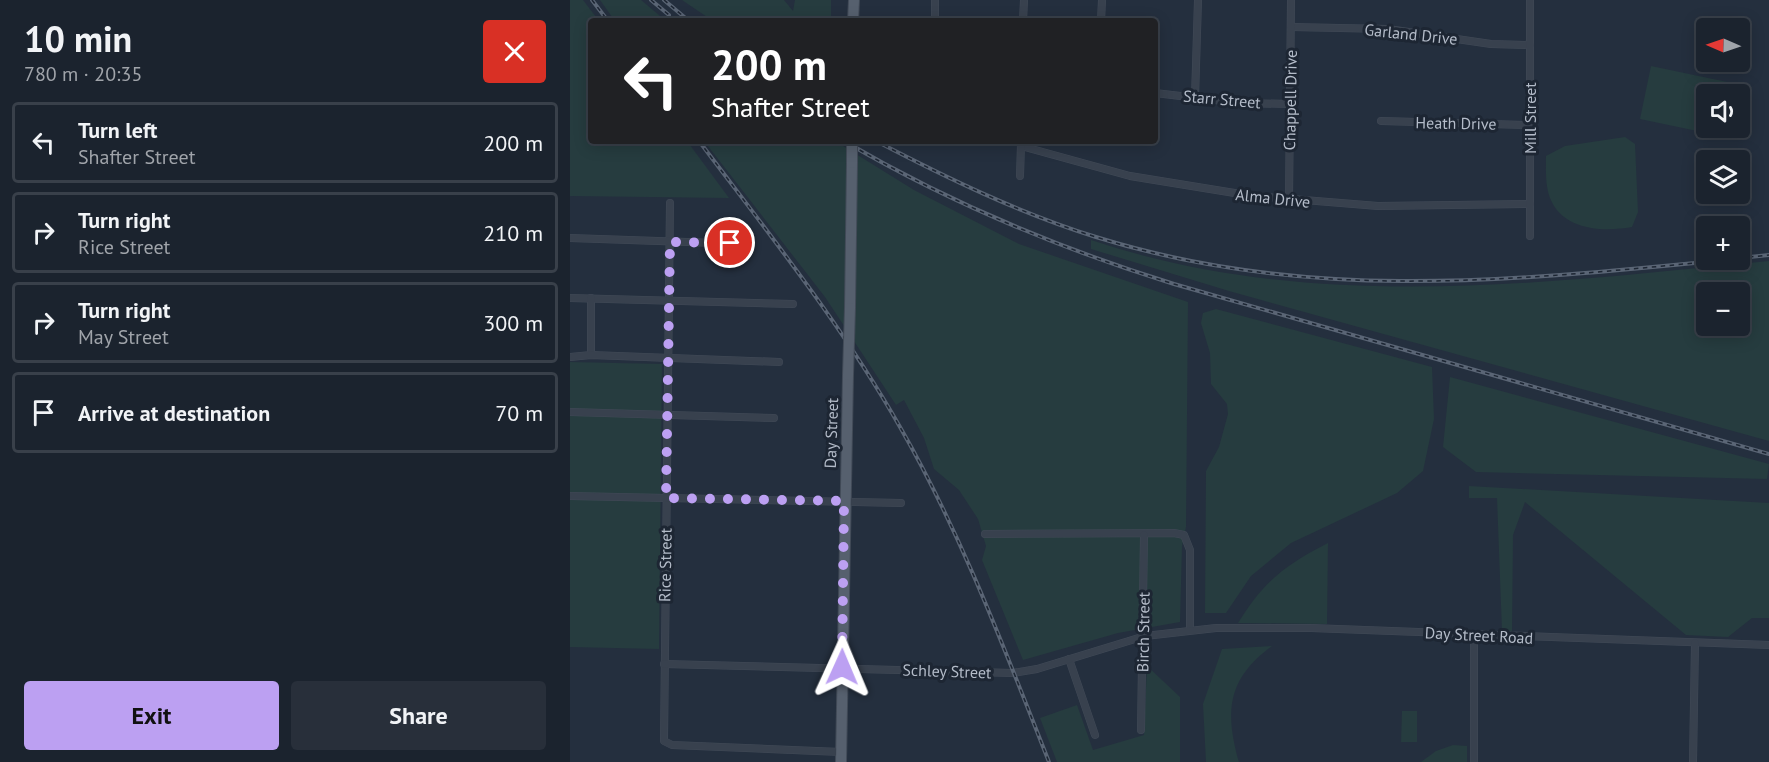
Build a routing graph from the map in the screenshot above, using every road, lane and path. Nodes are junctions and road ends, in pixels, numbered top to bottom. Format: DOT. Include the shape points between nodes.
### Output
graph roads {
  1 [pos="854,0"];
  2 [pos="935,0"];
  3 [pos="1024,0"];
  4 [pos="1102,0"];
  5 [pos="1198,0"];
  6 [pos="1291,0"];
  7 [pos="1530,0"];
  8 [pos="853,18"];
  9 [pos="935,18"];
  10 [pos="1023,18"];
  11 [pos="1101,18"];
  12 [pos="1291,27"];
  13 [pos="1530,45"];
  14 [pos="1158,93"];
  15 [pos="1196,98"];
  16 [pos="1290,104"];
  17 [pos="1381,121"];
  18 [pos="1530,125"];
  19 [pos="852,144"];
  20 [pos="1021,144"];
  21 [pos="1025,144"];
  22 [pos="1020,176"];
  23 [pos="1289,200"];
  24 [pos="670,203"];
  25 [pos="1530,204"];
  26 [pos="1530,236"];
  27 [pos="570,238"];
  28 [pos="670,242"];
  29 [pos="746,244"];
  30 [pos="570,298"];
  31 [pos="591,298"];
  32 [pos="669,300"];
  33 [pos="793,304"];
  34 [pos="591,355"];
  35 [pos="570,357"];
  36 [pos="668,357"];
  37 [pos="779,362"];
  38 [pos="570,412"];
  39 [pos="668,414"];
  40 [pos="774,417"];
  41 [pos="570,496"];
  42 [pos="666,498"];
  43 [pos="844,501"];
  44 [pos="901,503"];
  45 [pos="985,534"];
  46 [pos="1144,535"];
  47 [pos="1189,630"];
  48 [pos="1474,635"];
  49 [pos="1143,637"];
  50 [pos="1695,642"];
  51 [pos="1769,645"];
  52 [pos="1069,659"];
  53 [pos="664,664"];
  54 [pos="842,667"];
  55 [pos="1141,730"];
  56 [pos="1095,735"];
  57 [pos="841,757"];
  58 [pos="1474,762"];
  59 [pos="1693,762"];
  1 -- 8 [label="main road"];
  2 -- 9 [label="street"];
  3 -- 10 [label="street"];
  4 -- 11 [label="street"];
  5 -- 15 [label="street"];
  6 -- 12 [label="street, Chappell Drive"];
  7 -- 13 [label="street, Mill Street"];
  12 -- 13 [label="street, Garland Drive" via="1388,29 1491,44"];
  12 -- 16 [label="street, Chappell Drive"];
  13 -- 18 [label="street, Mill Street"];
  14 -- 15 [label="street, Starr Street"];
  15 -- 16 [label="street, Starr Street"];
  16 -- 23 [label="street, Chappell Drive"];
  17 -- 18 [label="street, Heath Drive"];
  18 -- 25 [label="street, Mill Street"];
  19 -- 43 [label="main road, Day Street, bridge"];
  20 -- 22 [label="street"];
  21 -- 23 [label="street, Alma Drive" via="1160,182"];
  23 -- 25 [label="street, Alma Drive" via="1414,207"];
  24 -- 28 [label="street, Rice Street"];
  25 -- 26 [label="street, Mill Street"];
  27 -- 28 [label="street"];
  28 -- 29 [label="street"];
  28 -- 32 [label="street, Rice Street"];
  30 -- 31 [label="street"];
  31 -- 32 [label="street"];
  31 -- 34 [label="street"];
  32 -- 33 [label="street"];
  32 -- 36 [label="street, Rice Street"];
  34 -- 35 [label="street"];
  34 -- 36 [label="street"];
  36 -- 37 [label="street"];
  36 -- 39 [label="street, Rice Street"];
  38 -- 39 [label="street"];
  39 -- 40 [label="street"];
  39 -- 42 [label="street, Rice Street"];
  41 -- 42 [label="street"];
  42 -- 43 [label="street"];
  42 -- 53 [label="street, Rice Street"];
  43 -- 44 [label="street"];
  43 -- 54 [label="main road, Day Street"];
  45 -- 46 [label="street"];
  46 -- 47 [label="street" via="1174,533 1187,540"];
  46 -- 49 [label="street, Birch Street"];
  47 -- 48 [label="street, Day Street Road" via="1311,628"];
  47 -- 49 [label="street, Schley Street"];
  48 -- 50 [label="street, Day Street Road"];
  48 -- 58 [label="street"];
  49 -- 52 [label="street, Schley Street"];
  49 -- 55 [label="street, Birch Street"];
  50 -- 51 [label="street, Day Street Road"];
  50 -- 59 [label="street"];
  52 -- 54 [label="street, Schley Street" via="1013,673"];
  52 -- 56 [label="street"];
  53 -- 54 [label="street, Schley Street"];
  53 -- 57 [label="street, Rice Street" via="667,744"];
  54 -- 57 [label="main road, Day Street"];
}
